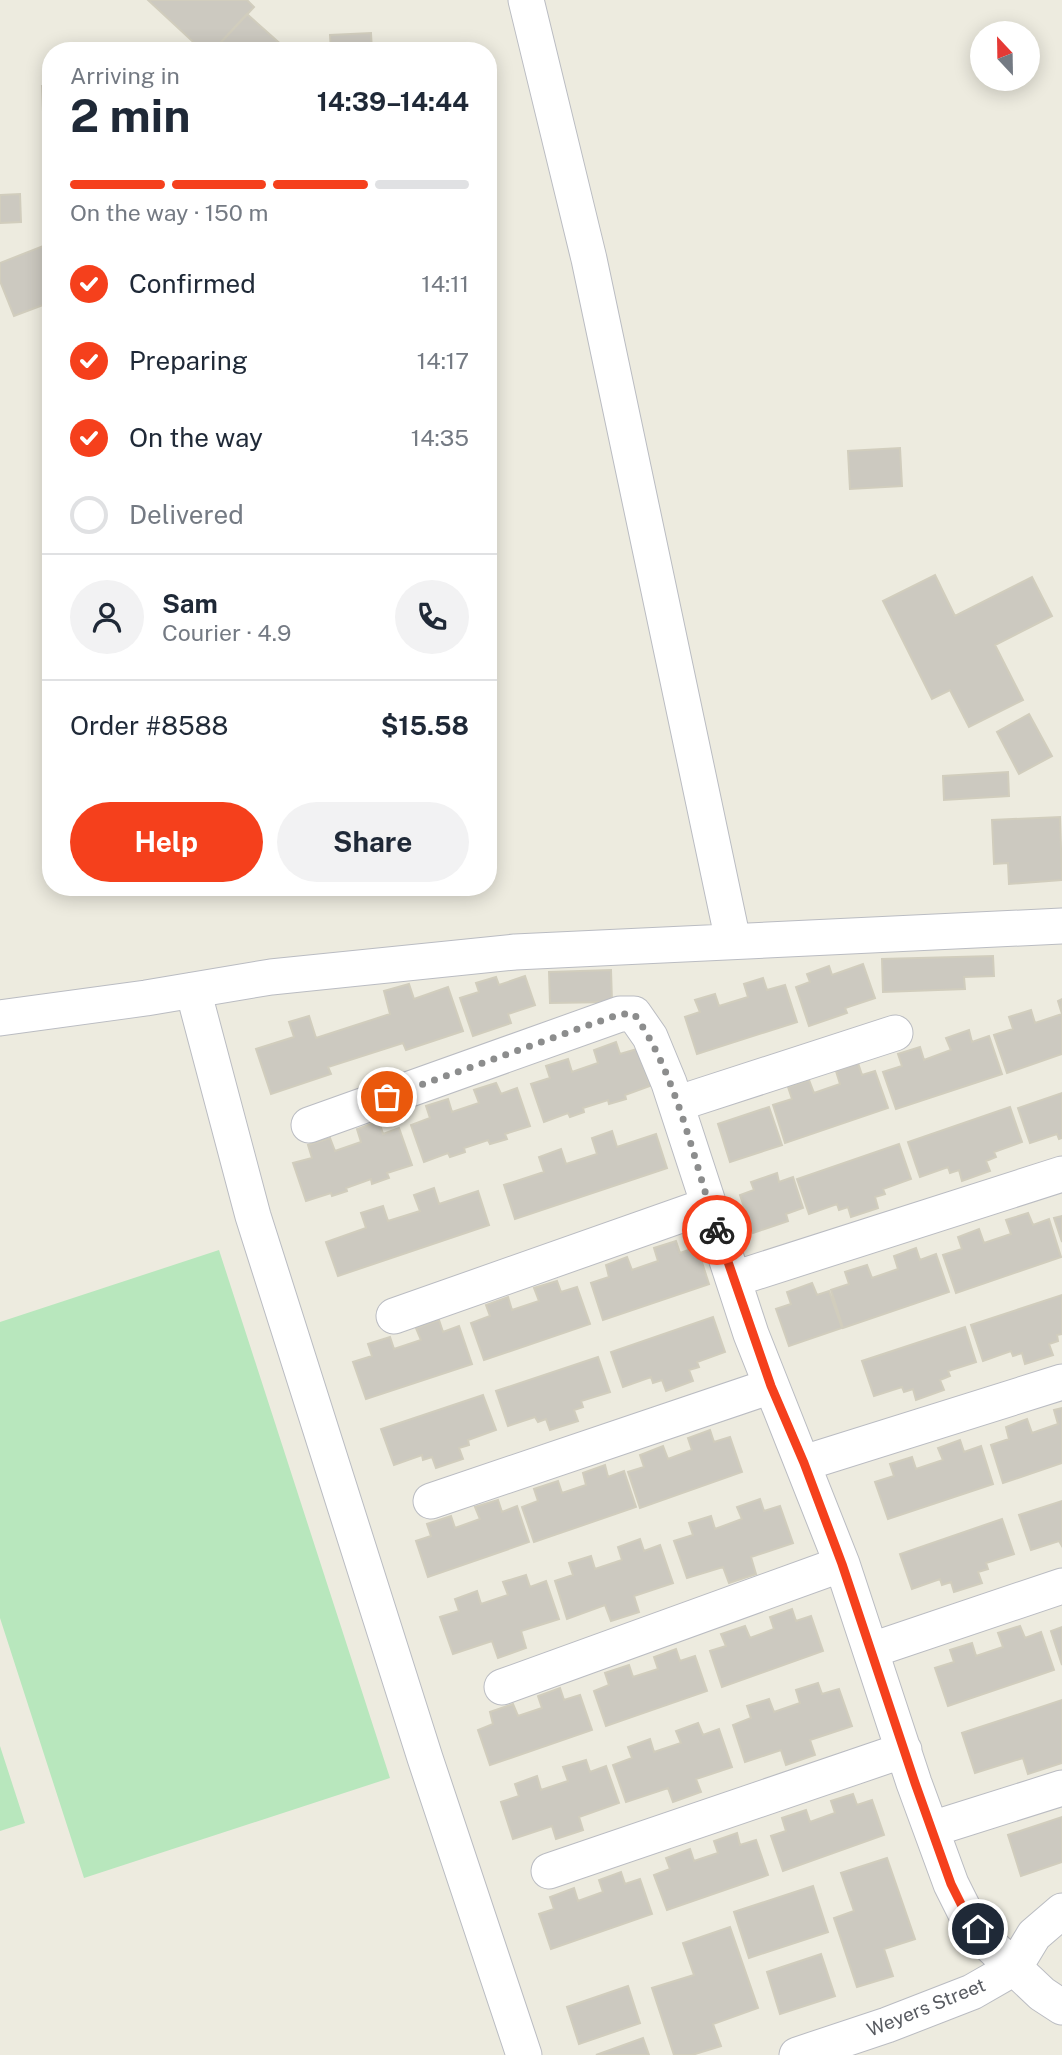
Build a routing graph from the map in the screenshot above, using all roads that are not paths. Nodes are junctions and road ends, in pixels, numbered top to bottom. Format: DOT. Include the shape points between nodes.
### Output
graph roads {
  1 [pos="526,0"];
  2 [pos="1062,926"];
  3 [pos="733,941"];
  4 [pos="192,990"];
  5 [pos="0,1018"];
  6 [pos="895,1032"];
  7 [pos="676,1104"];
  8 [pos="309,1125"];
  9 [pos="1062,1174"];
  10 [pos="709,1205"];
  11 [pos="734,1279"];
  12 [pos="394,1316"];
  13 [pos="1062,1382"];
  14 [pos="771,1386"];
  15 [pos="804,1463"];
  16 [pos="431,1501"];
  17 [pos="842,1564"];
  18 [pos="1062,1586"];
  19 [pos="872,1650"];
  20 [pos="502,1687"];
  21 [pos="904,1750"];
  22 [pos="1062,1788"];
  23 [pos="932,1829"];
  24 [pos="549,1871"];
  25 [pos="1062,1911"];
  26 [pos="1014,1968"];
  27 [pos="1062,2007"];
  28 [pos="524,2055"];
  29 [pos="797,2055"];
  1 -- 3 [label="street" via="589,259"];
  2 -- 3 [label="street"];
  3 -- 4 [label="street" via="502,954 271,977"];
  4 -- 5 [label="street"];
  4 -- 28 [label="street" via="253,1216"];
  6 -- 7 [label="street"];
  7 -- 8 [label="street, Weyers Street" via="650,1037 634,1014 620,1014"];
  7 -- 10 [label="street, Weyers Street"];
  9 -- 11 [label="street"];
  10 -- 11 [label="street, Weyers Street"];
  10 -- 12 [label="street"];
  11 -- 14 [label="street, Weyers Street"];
  13 -- 15 [label="street"];
  14 -- 15 [label="street, Weyers Street"];
  14 -- 16 [label="street"];
  15 -- 17 [label="street, Weyers Street"];
  17 -- 19 [label="street, Weyers Street"];
  17 -- 20 [label="street"];
  18 -- 19 [label="street"];
  19 -- 21 [label="street, Weyers Street"];
  21 -- 23 [label="street, Weyers Street"];
  21 -- 24 [label="street"];
  22 -- 23 [label="street"];
  23 -- 26 [label="street, Weyers Street" via="967,1916"];
  25 -- 26 [label="street" via="1034,1936"];
  26 -- 27 [label="street, Weyers Street"];
  26 -- 29 [label="street, Weyers Street" via="945,2003"];
}
